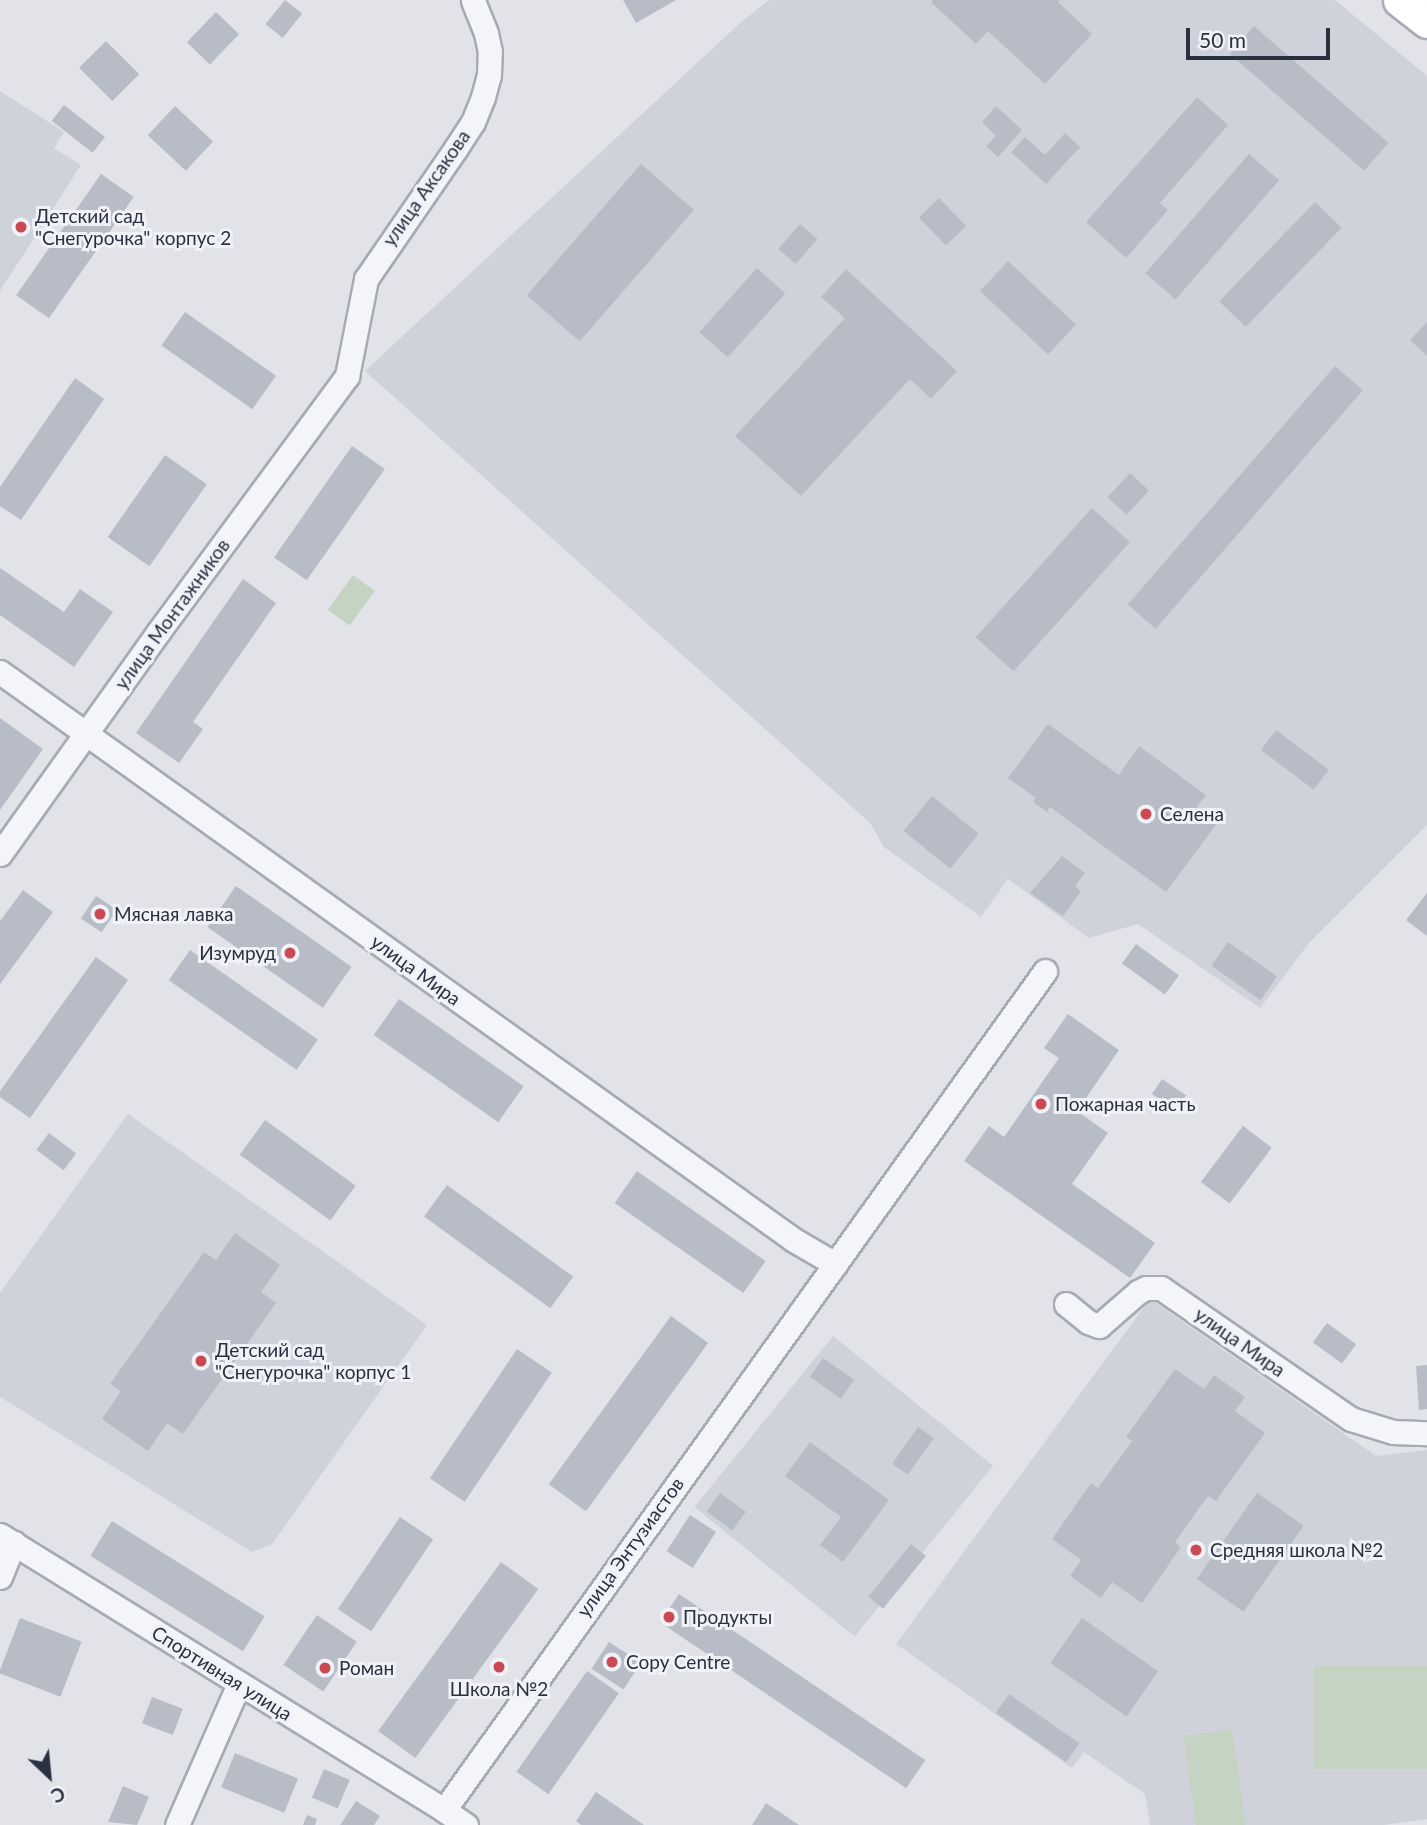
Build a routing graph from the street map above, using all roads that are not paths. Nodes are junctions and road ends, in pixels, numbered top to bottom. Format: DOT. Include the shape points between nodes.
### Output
graph roads {
  1 [pos="472,0"];
  2 [pos="1400,0"];
  3 [pos="1427,21"];
  4 [pos="347,376"];
  5 [pos="0,672"];
  6 [pos="85,733"];
  7 [pos="0,854"];
  8 [pos="1045,971"];
  9 [pos="835,1264"];
  10 [pos="1066,1304"];
  11 [pos="1427,1433"];
  12 [pos="7,1539"];
  13 [pos="0,1577"];
  14 [pos="239,1684"];
  15 [pos="444,1810"];
  16 [pos="177,1825"];
  17 [pos="466,1825"];
  1 -- 4 [label="street, улица Аксакова" via="489,52 489,75 482,97 473,122 366,279"];
  2 -- 3 [label="street"];
  4 -- 6 [label="street, улица Монтажников"];
  5 -- 6 [label="street, улица Мира"];
  6 -- 7 [label="street, улица Монтажников"];
  6 -- 9 [label="street, улица Мира" via="794,1240"];
  8 -- 9 [label="street, улица Энтузиастов"];
  9 -- 15 [label="street, улица Энтузиастов"];
  10 -- 11 [label="street, улица Мира" via="1100,1326 1138,1292 1161,1287 1351,1419 1392,1432"];
  12 -- 13 [label="street"];
  12 -- 14 [label="street, Спортивная улица"];
  14 -- 15 [label="street, Спортивная улица"];
  14 -- 16 [label="street"];
  15 -- 17 [label="street"];
}
